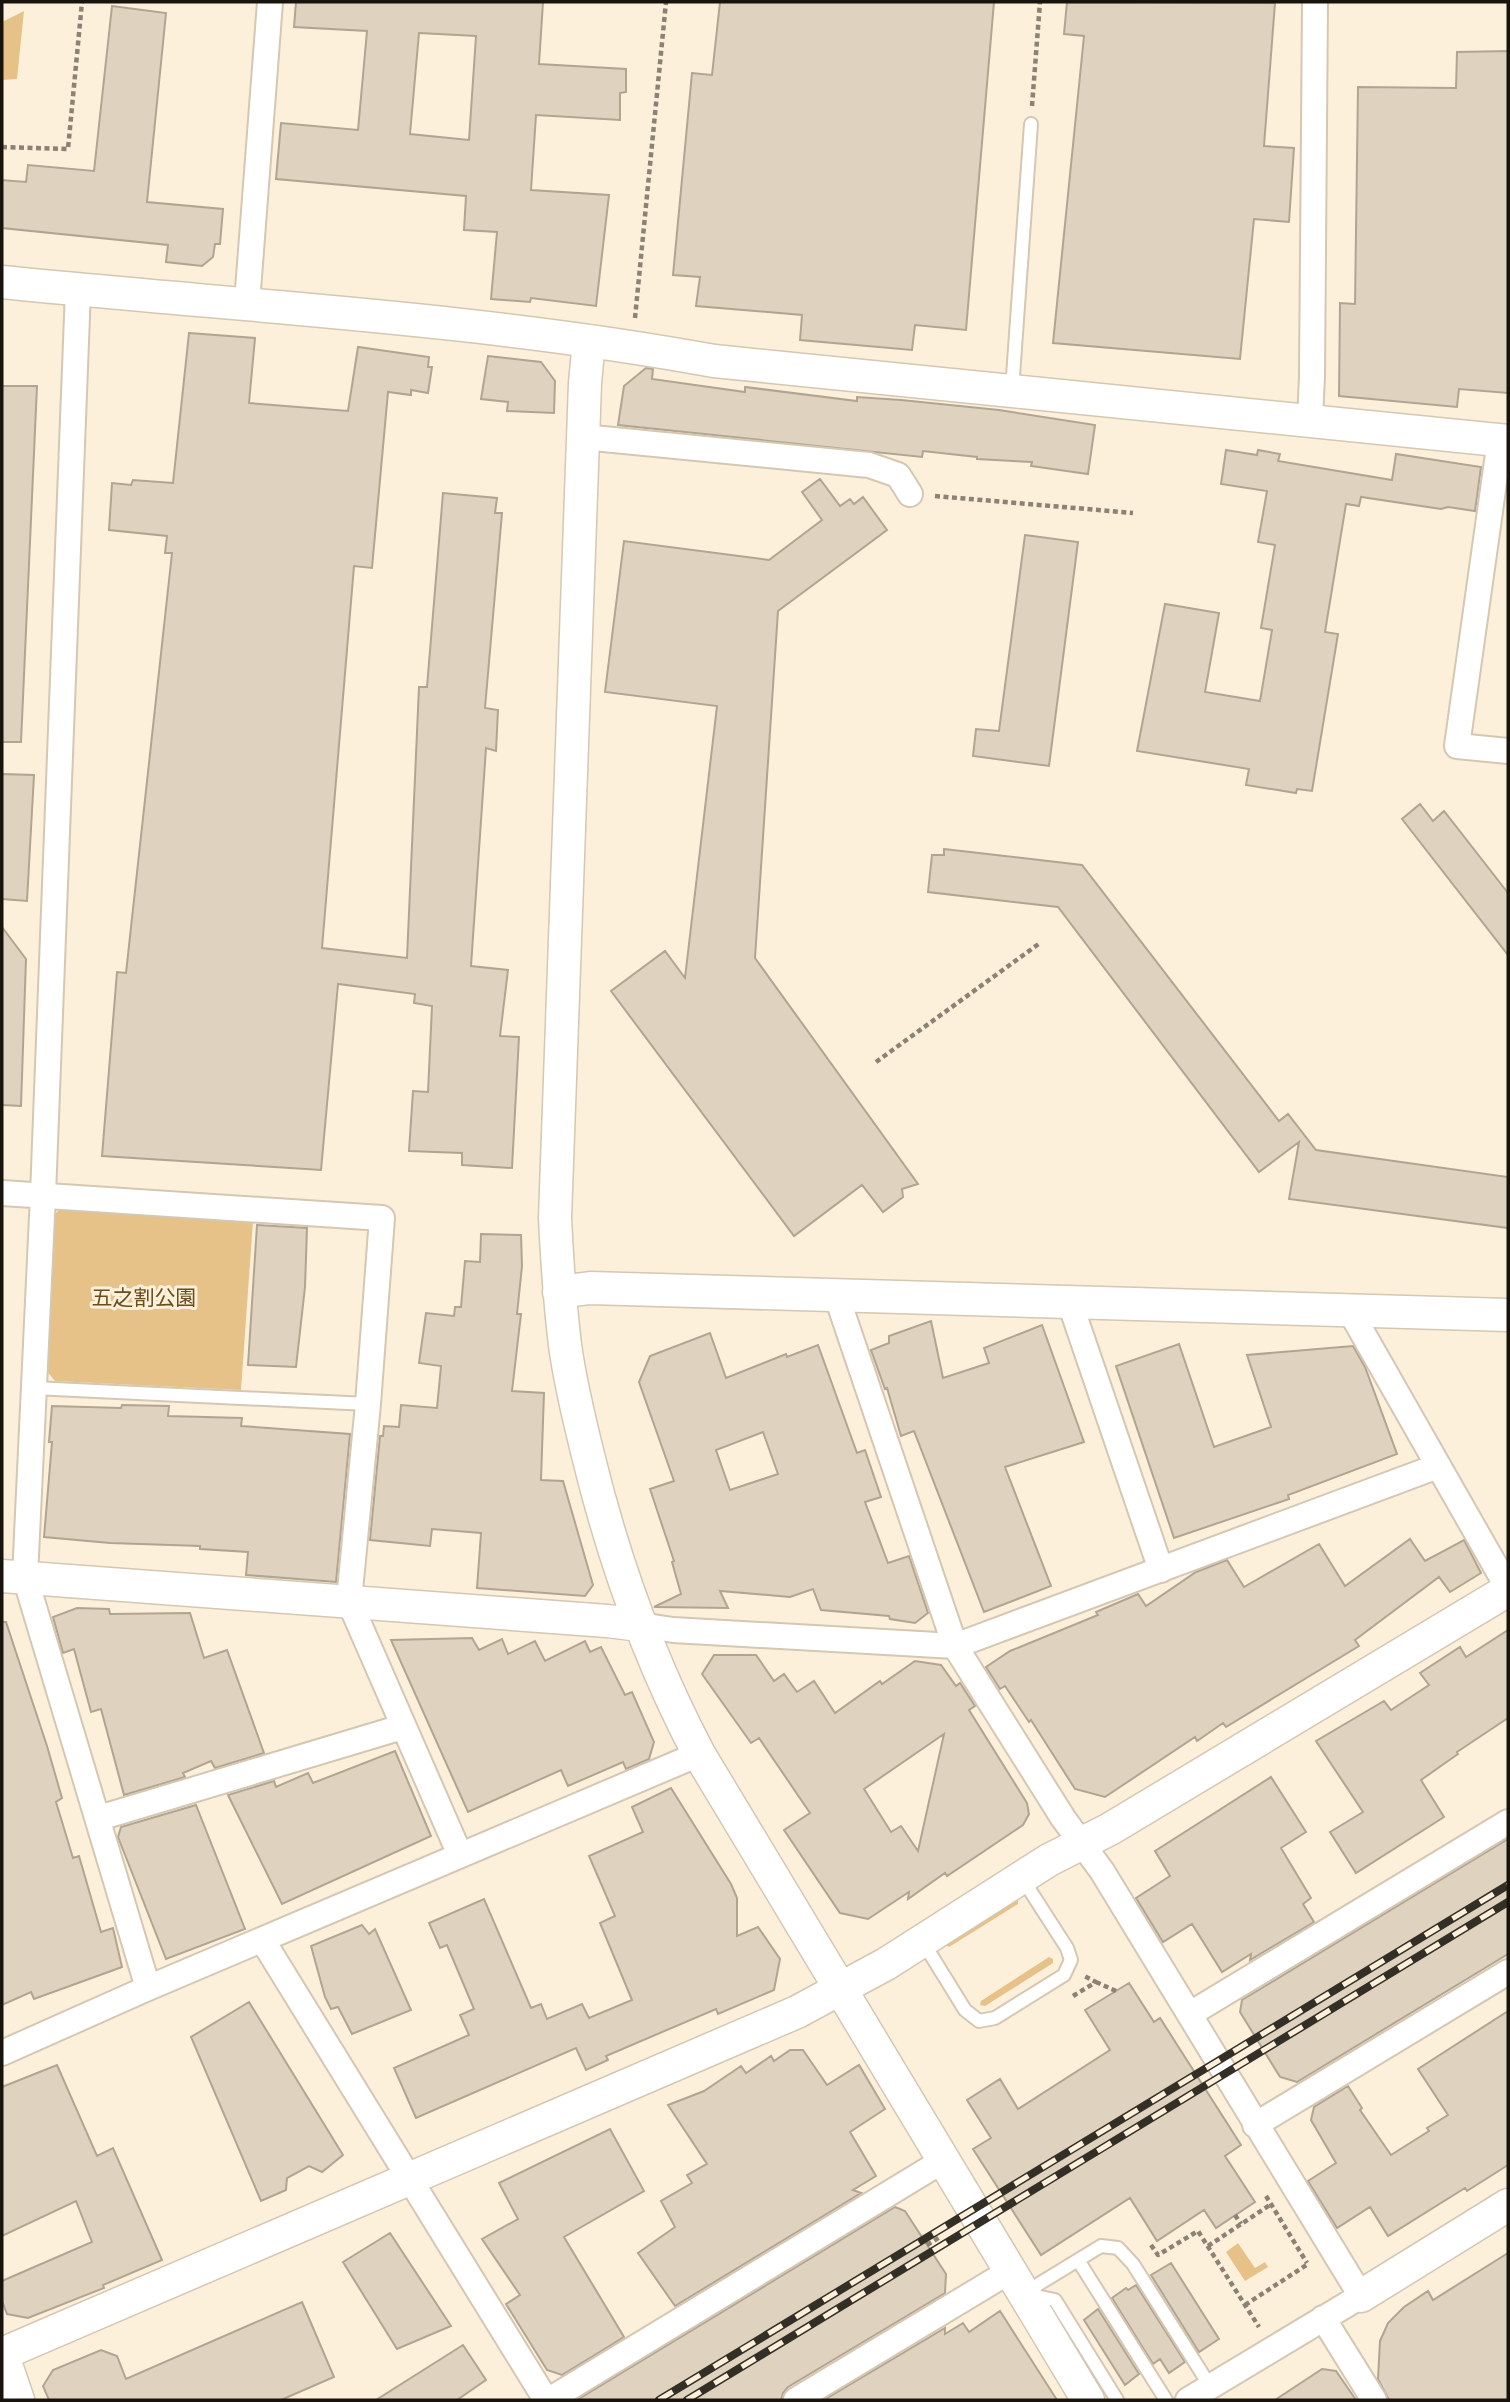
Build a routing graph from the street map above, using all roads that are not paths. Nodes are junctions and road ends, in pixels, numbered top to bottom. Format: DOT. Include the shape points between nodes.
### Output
graph roads {
  1 [pos="270,2"];
  2 [pos="1315,2"];
  3 [pos="1031,124"];
  4 [pos="2,282"];
  5 [pos="78,290"];
  6 [pos="247,303"];
  7 [pos="589,341"];
  8 [pos="1012,390"];
  9 [pos="1310,420"];
  10 [pos="583,437"];
  11 [pos="1504,441"];
  12 [pos="910,494"];
  13 [pos="1508,751"];
  14 [pos="2,1193"];
  15 [pos="43,1195"];
  16 [pos="559,1292"];
  17 [pos="837,1297"];
  18 [pos="1070,1303"];
  19 [pos="1350,1311"];
  20 [pos="1508,1315"];
  21 [pos="34,1388"];
  22 [pos="368,1404"];
  23 [pos="1438,1466"];
  24 [pos="1161,1570"];
  25 [pos="13,1576"];
  26 [pos="1508,1589"];
  27 [pos="349,1601"];
  28 [pos="640,1625"];
  29 [pos="955,1646"];
  30 [pos="402,1727"];
  31 [pos="699,1754"];
  32 [pos="99,1818"];
  33 [pos="1508,1822"];
  34 [pos="1082,1845"];
  35 [pos="460,1855"];
  36 [pos="1022,1878"];
  37 [pos="263,1941"];
  38 [pos="922,1941"];
  39 [pos="1508,1972"];
  40 [pos="148,1988"];
  41 [pos="841,1990"];
  42 [pos="1190,2014"];
  43 [pos="2,2053"];
  44 [pos="1255,2125"];
  45 [pos="944,2160"];
  46 [pos="410,2180"];
  47 [pos="1508,2205"];
  48 [pos="1078,2260"];
  49 [pos="1017,2282"];
  50 [pos="1360,2296"];
  51 [pos="1323,2318"];
  52 [pos="2,2354"];
  53 [pos="1210,2386"];
  54 [pos="18,2400"];
  55 [pos="548,2400"];
  56 [pos="796,2400"];
  57 [pos="1088,2400"];
  58 [pos="1117,2400"];
  59 [pos="1166,2400"];
  60 [pos="1188,2400"];
  61 [pos="1374,2400"];
  1 -- 6 [label="street"];
  2 -- 9 [label="street"];
  3 -- 8 [label="lane"];
  4 -- 5 [label="street"];
  5 -- 6 [label="street"];
  5 -- 15 [label="street"];
  6 -- 7 [label="street"];
  7 -- 8 [label="street" via="715,361"];
  7 -- 10 [label="street"];
  8 -- 9 [label="street"];
  9 -- 11 [label="street"];
  10 -- 12 [label="street" via="869,466 898,475"];
  10 -- 16 [label="street" via="555,1149"];
  11 -- 13 [label="street" via="1457,746"];
  14 -- 15 [label="street"];
  15 -- 21 [label="street"];
  15 -- 22 [label="street" via="382,1218"];
  16 -- 17 [label="street" via="590,1288"];
  16 -- 28 [label="street" via="584,1440"];
  17 -- 18 [label="street"];
  17 -- 29 [label="street"];
  18 -- 19 [label="street"];
  18 -- 24 [label="street"];
  19 -- 20 [label="street"];
  19 -- 23 [label="street"];
  21 -- 22 [label="lane"];
  21 -- 25 [label="street"];
  22 -- 27 [label="street"];
  23 -- 24 [label="street"];
  23 -- 26 [label="street"];
  24 -- 29 [label="street"];
  25 -- 27 [label="street"];
  25 -- 32 [label="street"];
  26 -- 34 [label="street"];
  27 -- 28 [label="street"];
  27 -- 30 [label="street"];
  28 -- 29 [label="street"];
  28 -- 31 [label="street"];
  29 -- 34 [label="street"];
  30 -- 32 [label="street"];
  30 -- 35 [label="street"];
  31 -- 35 [label="street"];
  31 -- 41 [label="street"];
  32 -- 40 [label="street"];
  33 -- 42 [label="street"];
  34 -- 36 [label="street"];
  34 -- 42 [label="street"];
  35 -- 37 [label="street"];
  36 -- 38 [label="street"];
  36 -- 38 [label="lane" via="1067,1948 1071,1961 1064,1975 995,2018 979,2021 965,2010"];
  37 -- 40 [label="street"];
  37 -- 46 [label="street"];
  38 -- 41 [label="street"];
  39 -- 44 [label="street"];
  40 -- 43 [label="street"];
  41 -- 45 [label="street"];
  41 -- 46 [label="street"];
  42 -- 44 [label="street"];
  44 -- 50 [label="street"];
  45 -- 49 [label="street"];
  45 -- 55 [label="street"];
  46 -- 52 [label="street"];
  46 -- 55 [label="street"];
  47 -- 50 [label="street"];
  48 -- 49 [label="lane"];
  48 -- 53 [label="lane" via="1101,2246 1126,2254"];
  48 -- 59 [label="lane"];
  49 -- 56 [label="street"];
  49 -- 57 [label="street"];
  49 -- 58 [label="lane" via="1055,2300"];
  50 -- 51 [label="street"];
  51 -- 53 [label="street"];
  51 -- 61 [label="street"];
  52 -- 54 [label="street"];
  53 -- 60 [label="street"];
}
